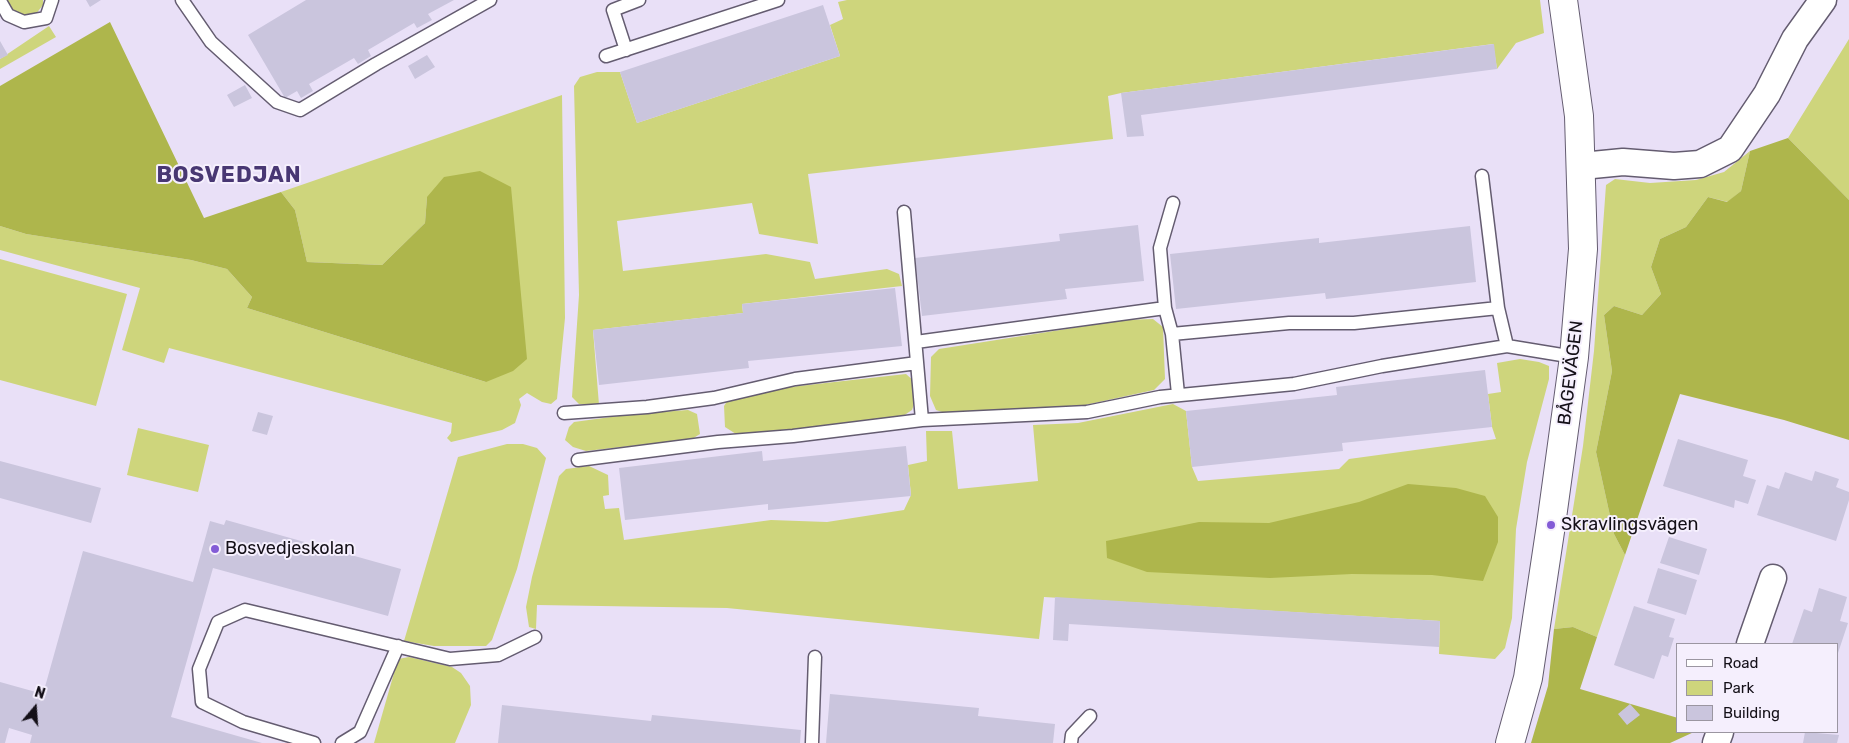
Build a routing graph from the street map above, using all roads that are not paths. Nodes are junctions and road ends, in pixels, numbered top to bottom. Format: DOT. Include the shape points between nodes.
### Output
graph roads {
  1 [pos="52,0"];
  2 [pos="182,0"];
  3 [pos="490,0"];
  4 [pos="639,0"];
  5 [pos="778,0"];
  6 [pos="1563,0"];
  7 [pos="1823,0"];
  8 [pos="0,2"];
  9 [pos="626,50"];
  10 [pos="606,56"];
  11 [pos="1582,166"];
  12 [pos="1482,176"];
  13 [pos="1172,203"];
  14 [pos="904,212"];
  15 [pos="1165,308"];
  16 [pos="1498,308"];
  17 [pos="1172,334"];
  18 [pos="916,342"];
  19 [pos="1507,346"];
  20 [pos="1574,358"];
  21 [pos="917,363"];
  22 [pos="1178,394"];
  23 [pos="564,413"];
  24 [pos="922,420"];
  25 [pos="578,460"];
  26 [pos="1774,578"];
  27 [pos="535,637"];
  28 [pos="1750,643"];
  29 [pos="398,646"];
  30 [pos="815,657"];
  31 [pos="1090,716"];
  32 [pos="314,743"];
  33 [pos="342,743"];
  34 [pos="812,743"];
  35 [pos="1070,743"];
  36 [pos="1510,743"];
  1 -- 8 [label="lane" via="46,18 24,22 8,15"];
  2 -- 3 [label="lane" via="211,42 276,102 300,110"];
  4 -- 9 [label="lane" via="613,10"];
  5 -- 9 [label="lane"];
  6 -- 11 [label="street, BÅGEVÄGEN" via="1579,116"];
  7 -- 11 [label="street" via="1795,39 1767,94 1730,149 1700,164 1674,166 1623,162"];
  9 -- 10 [label="lane"];
  11 -- 20 [label="street, BÅGEVÄGEN" via="1583,250"];
  12 -- 16 [label="lane"];
  13 -- 15 [label="lane" via="1160,248"];
  14 -- 18 [label="lane"];
  15 -- 17 [label="lane"];
  15 -- 18 [label="lane"];
  16 -- 17 [label="lane" via="1354,323 1289,323"];
  16 -- 19 [label="lane"];
  17 -- 22 [label="lane"];
  18 -- 21 [label="lane"];
  19 -- 20 [label="lane"];
  19 -- 22 [label="lane" via="1294,384"];
  20 -- 36 [label="street, BÅGEVÄGEN" via="1528,678"];
  21 -- 23 [label="lane" via="795,379 704,399"];
  21 -- 24 [label="lane"];
  22 -- 24 [label="lane" via="1087,412"];
  24 -- 25 [label="lane"];
  26 -- 28 [label="street"];
  27 -- 29 [label="lane" via="498,654 450,659"];
  29 -- 32 [label="lane" via="245,610 218,622 199,669 202,702 243,722"];
  29 -- 33 [label="lane" via="360,732"];
  30 -- 34 [label="lane"];
  31 -- 35 [label="lane" via="1072,735"];
}
